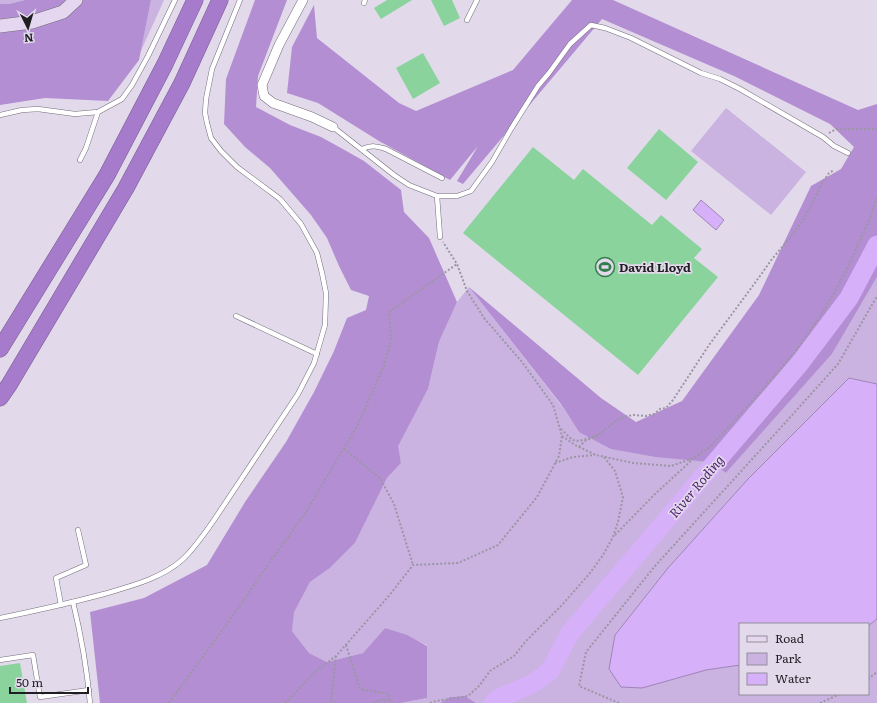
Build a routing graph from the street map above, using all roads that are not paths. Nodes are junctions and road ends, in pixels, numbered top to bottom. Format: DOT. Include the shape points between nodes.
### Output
graph roads {
  1 [pos="76,0"];
  2 [pos="175,0"];
  3 [pos="194,0"];
  4 [pos="220,0"];
  5 [pos="240,0"];
  6 [pos="303,0"];
  7 [pos="477,0"];
  8 [pos="467,20"];
  9 [pos="0,26"];
  10 [pos="98,112"];
  11 [pos="0,115"];
  12 [pos="333,127"];
  13 [pos="362,149"];
  14 [pos="848,153"];
  15 [pos="80,160"];
  16 [pos="442,178"];
  17 [pos="437,196"];
  18 [pos="440,237"];
  19 [pos="236,316"];
  20 [pos="0,349"];
  21 [pos="317,354"];
  22 [pos="0,398"];
  23 [pos="78,530"];
  24 [pos="73,602"];
  25 [pos="61,605"];
  26 [pos="0,618"];
  27 [pos="0,660"];
  28 [pos="88,690"];
  29 [pos="90,703"];
  1 -- 9 [label="street" via="63,12 32,22"];
  2 -- 10 [label="lane" via="132,85 122,99"];
  3 -- 20 [label="highway" via="165,64 107,175"];
  4 -- 22 [label="highway" via="182,83 126,188"];
  5 -- 21 [label="lane" via="212,69 205,113 211,138 221,151 237,167 280,199 301,224 317,253 326,294 325,325"];
  6 -- 12 [label="street" via="279,45 262,85 264,96 272,102"];
  7 -- 8 [label="lane"];
  10 -- 11 [label="lane" via="75,114 38,109"];
  10 -- 15 [label="lane"];
  12 -- 13 [label="lane"];
  13 -- 16 [label="lane" via="369,146 386,149"];
  13 -- 17 [label="lane" via="409,185"];
  14 -- 17 [label="lane" via="740,89 701,73 631,38 591,25 570,44 538,86 492,162 471,191 457,196"];
  17 -- 18 [label="lane"];
  19 -- 21 [label="lane"];
  21 -- 24 [label="lane" via="298,394 214,520 182,560 163,574 132,586"];
  23 -- 25 [label="lane" via="86,565 56,578"];
  24 -- 25 [label="lane"];
  24 -- 28 [label="lane" via="81,636"];
  25 -- 26 [label="lane"];
  27 -- 28 [label="lane" via="33,655 40,697"];
  28 -- 29 [label="lane"];
}
